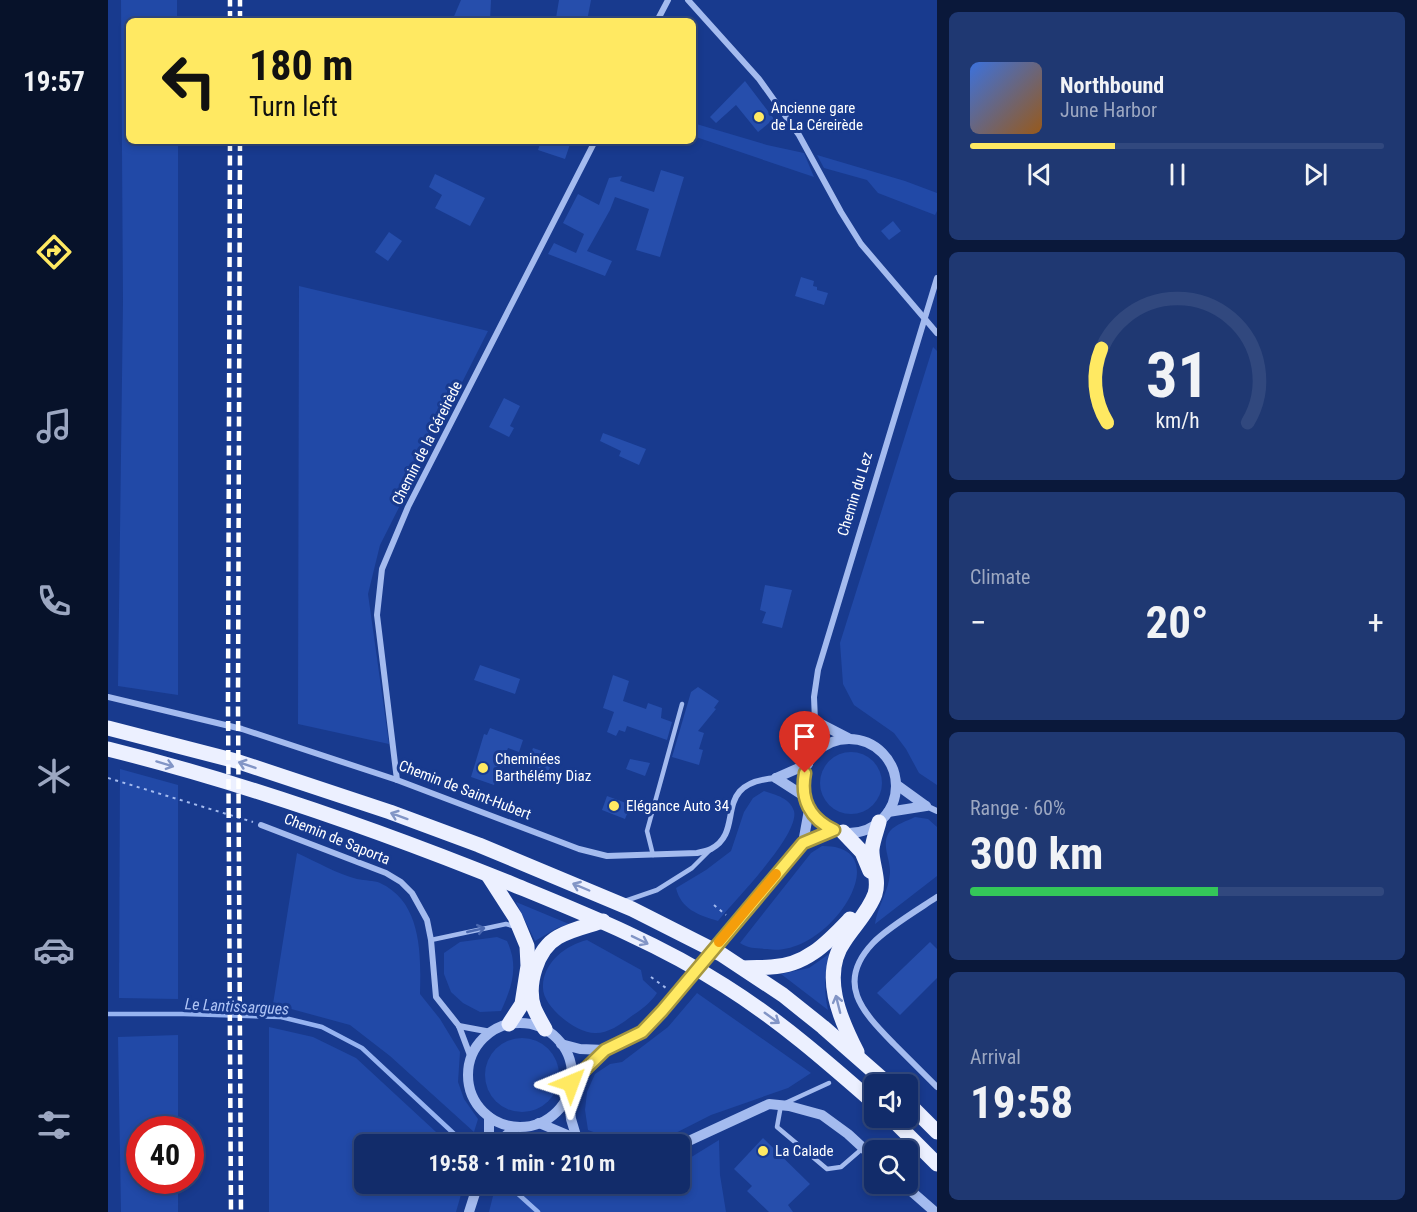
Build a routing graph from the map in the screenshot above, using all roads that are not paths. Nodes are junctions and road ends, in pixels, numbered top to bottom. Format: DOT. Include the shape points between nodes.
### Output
graph roads {
  1 [pos="668,0"];
  2 [pos="688,0"];
  3 [pos="659,18"];
  4 [pos="593,144"];
  5 [pos="937,278"];
  6 [pos="925,321"];
  7 [pos="937,333"];
  8 [pos="108,697"];
  9 [pos="682,704"];
  10 [pos="815,721"];
  11 [pos="108,728"];
  12 [pos="848,738"];
  13 [pos="108,749"];
  14 [pos="815,754"];
  15 [pos="808,764"];
  16 [pos="776,777"];
  17 [pos="397,780"];
  18 [pos="897,785"];
  19 [pos="804,796"];
  20 [pos="926,806"];
  21 [pos="809,810"];
  22 [pos="937,811"];
  23 [pos="884,817"];
  24 [pos="261,825"];
  25 [pos="839,831"];
  26 [pos="803,843"];
  27 [pos="711,849"];
  28 [pos="653,855"];
  29 [pos="488,875"];
  30 [pos="937,897"];
  31 [pos="618,903"];
  32 [pos="603,921"];
  33 [pos="520,928"];
  34 [pos="431,940"];
  35 [pos="743,968"];
  36 [pos="509,1024"];
  37 [pos="459,1026"];
  38 [pos="544,1029"];
  39 [pos="490,1032"];
  40 [pos="561,1044"];
  41 [pos="605,1050"];
  42 [pos="471,1058"];
  43 [pos="859,1058"];
  44 [pos="877,1074"];
  45 [pos="829,1083"];
  46 [pos="937,1087"];
  47 [pos="569,1089"];
  48 [pos="864,1094"];
  49 [pos="781,1105"];
  50 [pos="918,1113"];
  51 [pos="489,1117"];
  52 [pos="539,1123"];
  53 [pos="516,1126"];
  54 [pos="901,1128"];
  55 [pos="937,1132"];
  56 [pos="489,1134"];
  57 [pos="507,1134"];
  58 [pos="563,1134"];
  59 [pos="578,1134"];
  60 [pos="690,1140"];
  61 [pos="864,1148"];
  62 [pos="937,1164"];
  63 [pos="475,1194"];
  64 [pos="914,1194"];
  65 [pos="469,1212"];
  66 [pos="935,1212"];
  1 -- 3 [label="street"];
  2 -- 6 [label="street" via="759,79 799,135 861,244"];
  4 -- 17 [label="street, Chemin de la Céreirède" via="408,507 382,569 377,615"];
  5 -- 6 [label="street, Chemin du Lez"];
  6 -- 7 [label="street"];
  6 -- 10 [label="street, Chemin du Lez" via="818,670"];
  8 -- 17 [label="street, Chemin de Saint-Hubert" via="242,729"];
  9 -- 28 [label="lane" via="646,831"];
  10 -- 12 [label="street"];
  10 -- 14 [label="street, Chemin du Lez"];
  31 -- 11 [label="main road, one-way" via="390,812 236,761"];
  12 -- 14 [label="street" via="830,743"];
  12 -- 18 [label="street" via="877,747 887,757"];
  13 -- 29 [label="main road, one-way" via="295,804"];
  14 -- 15 [label="street"];
  15 -- 16 [label="street"];
  15 -- 19 [label="street"];
  16 -- 19 [label="street"];
  16 -- 27 [label="street" via="747,784 735,796 728,826"];
  17 -- 28 [label="street, Chemin de Saint-Hubert" via="579,849 607,856"];
  18 -- 20 [label="street"];
  18 -- 23 [label="street" via="893,804"];
  19 -- 21 [label="street"];
  20 -- 22 [label="street"];
  20 -- 23 [label="street"];
  21 -- 25 [label="street" via="825,825"];
  21 -- 26 [label="street"];
  23 -- 25 [label="street" via="868,829"];
  43 -- 23 [label="main road, one-way" via="840,1016 833,975 835,957 876,892 872,850"];
  24 -- 34 [label="street, Chemin de Saporta" via="401,882 419,904"];
  25 -- 26 [label="street"];
  25 -- 35 [label="main road" via="862,852 870,871 867,897 824,946 808,957 779,966"];
  26 -- 41 [label="street, bridge" via="642,1032"];
  27 -- 28 [label="street, Chemin de Saint-Hubert" via="697,854"];
  27 -- 31 [label="lane" via="692,868 657,890"];
  29 -- 32 [label="main road"];
  29 -- 33 [label="main road"];
  30 -- 46 [label="street" via="874,940 861,956 855,975 857,997 866,1016"];
  31 -- 35 [label="main road" via="691,937"];
  32 -- 38 [label="main road" via="558,937 539,958 532,1001"];
  32 -- 48 [label="main road, one-way" via="678,958 770,1016"];
  34 -- 33 [label="lane, one-way" via="506,924"];
  33 -- 36 [label="main road" via="527,946 528,966 522,1004"];
  34 -- 37 [label="street, Chemin de Saporta" via="436,997"];
  35 -- 43 [label="main road"];
  36 -- 38 [label="street"];
  36 -- 39 [label="street"];
  37 -- 39 [label="street"];
  37 -- 42 [label="street, Chemin de Saporta"];
  38 -- 40 [label="street"];
  39 -- 42 [label="street"];
  40 -- 41 [label="street"];
  40 -- 47 [label="street" via="570,1063"];
  41 -- 47 [label="street"];
  42 -- 51 [label="street" via="469,1084 476,1102"];
  43 -- 44 [label="main road"];
  45 -- 49 [label="lane"];
  47 -- 52 [label="street" via="556,1112"];
  47 -- 59 [label="street" via="571,1119"];
  49 -- 60 [label="street" via="769,1104"];
  49 -- 61 [label="street" via="822,1116"];
  49 -- 61 [label="lane" via="777,1127 827,1169 841,1167"];
  50 -- 55 [label="main road"];
  51 -- 53 [label="street"];
  51 -- 56 [label="street"];
  52 -- 53 [label="street"];
  52 -- 58 [label="street"];
  53 -- 57 [label="street"];
  54 -- 62 [label="main road"];
  63 -- 65 [label="street"];
  64 -- 66 [label="street"];
}
